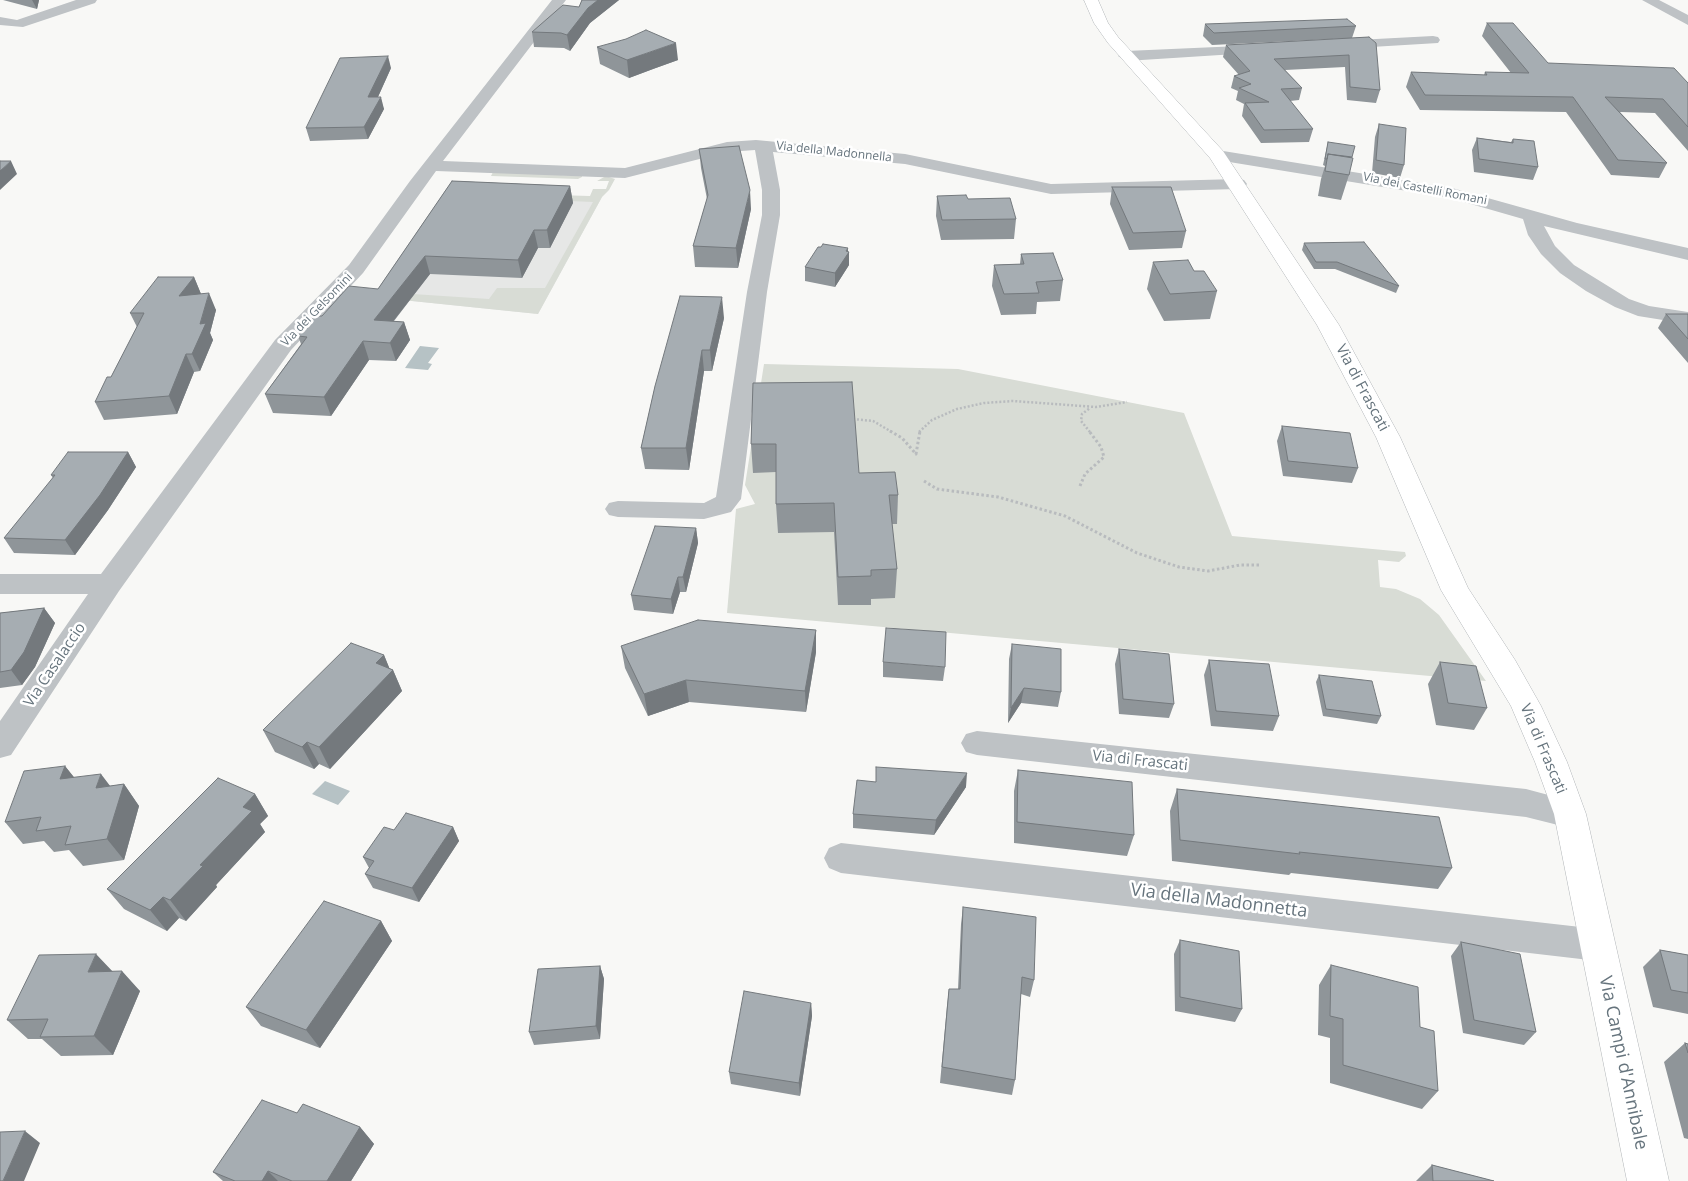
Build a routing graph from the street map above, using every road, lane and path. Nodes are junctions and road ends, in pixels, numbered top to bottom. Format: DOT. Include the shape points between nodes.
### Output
graph roads {
  1 [pos="90,0"];
  2 [pos="559,0"];
  3 [pos="1090,0"];
  4 [pos="1649,0"];
  5 [pos="1665,9"];
  6 [pos="1688,9"];
  7 [pos="0,21"];
  8 [pos="1688,21"];
  9 [pos="18,24"];
  10 [pos="8,35"];
  11 [pos="1433,40"];
  12 [pos="1324,46"];
  13 [pos="1275,48"];
  14 [pos="1126,56"];
  15 [pos="763,146"];
  16 [pos="1217,155"];
  17 [pos="431,166"];
  18 [pos="1238,184"];
  19 [pos="1532,215"];
  20 [pos="1688,254"];
  21 [pos="1688,318"];
  22 [pos="1127,402"];
  23 [pos="1096,407"];
  24 [pos="853,419"];
  25 [pos="924,481"];
  26 [pos="1080,486"];
  27 [pos="618,509"];
  28 [pos="1260,565"];
  29 [pos="0,584"];
  30 [pos="109,584"];
  31 [pos="977,743"];
  32 [pos="0,746"];
  33 [pos="1570,814"];
  34 [pos="841,858"];
  35 [pos="1598,945"];
  36 [pos="1648,1181"];
  1 -- 9 [label="street"];
  2 -- 17 [label="street, Via dei Gelsomini"];
  3 -- 14 [label="main road, Via di Frascati" via="1106,30"];
  4 -- 5 [label="street"];
  5 -- 6 [label="street"];
  5 -- 8 [label="street"];
  7 -- 9 [label="street"];
  9 -- 10 [label="street"];
  11 -- 12 [label="street"];
  13 -- 14 [label="street"];
  14 -- 16 [label="main road, Via di Frascati"];
  15 -- 17 [label="street, Via della Madonnella" via="739,145 625,173"];
  15 -- 18 [label="street, Via della Madonnella" via="905,159 1051,189"];
  15 -- 27 [label="street" via="771,190 771,215 728,499 722,506 704,511"];
  16 -- 18 [label="main road, Via di Frascati"];
  16 -- 19 [label="street, Via dei Castelli Romani" via="1435,189"];
  17 -- 30 [label="street, Via dei Gelsomini" via="353,274 282,345"];
  18 -- 33 [label="main road, Via di Frascati" via="1358,377 1455,590 1526,706"];
  19 -- 20 [label="street, Via dei Castelli Romani" via="1573,228"];
  19 -- 21 [label="street" via="1548,250 1567,269 1593,287 1645,312"];
  22 -- 23 [label="path"];
  23 -- 24 [label="path" via="1014,401 956,409 932,420 919,432 916,454 902,438 873,421"];
  23 -- 26 [label="path" via="1085,411 1080,418 1101,447 1104,457 1085,474"];
  25 -- 28 [label="path" via="937,489 998,497 1065,516 1137,553 1179,567 1208,571"];
  29 -- 30 [label="street"];
  30 -- 32 [label="street, Via Casalaccio"];
  31 -- 33 [label="street, Via di Frascati" via="1526,803"];
  33 -- 35 [label="main road, Via di Frascati"];
  34 -- 35 [label="street, Via della Madonnetta"];
  35 -- 36 [label="main road, Via Campi d'Annibale"];
}
